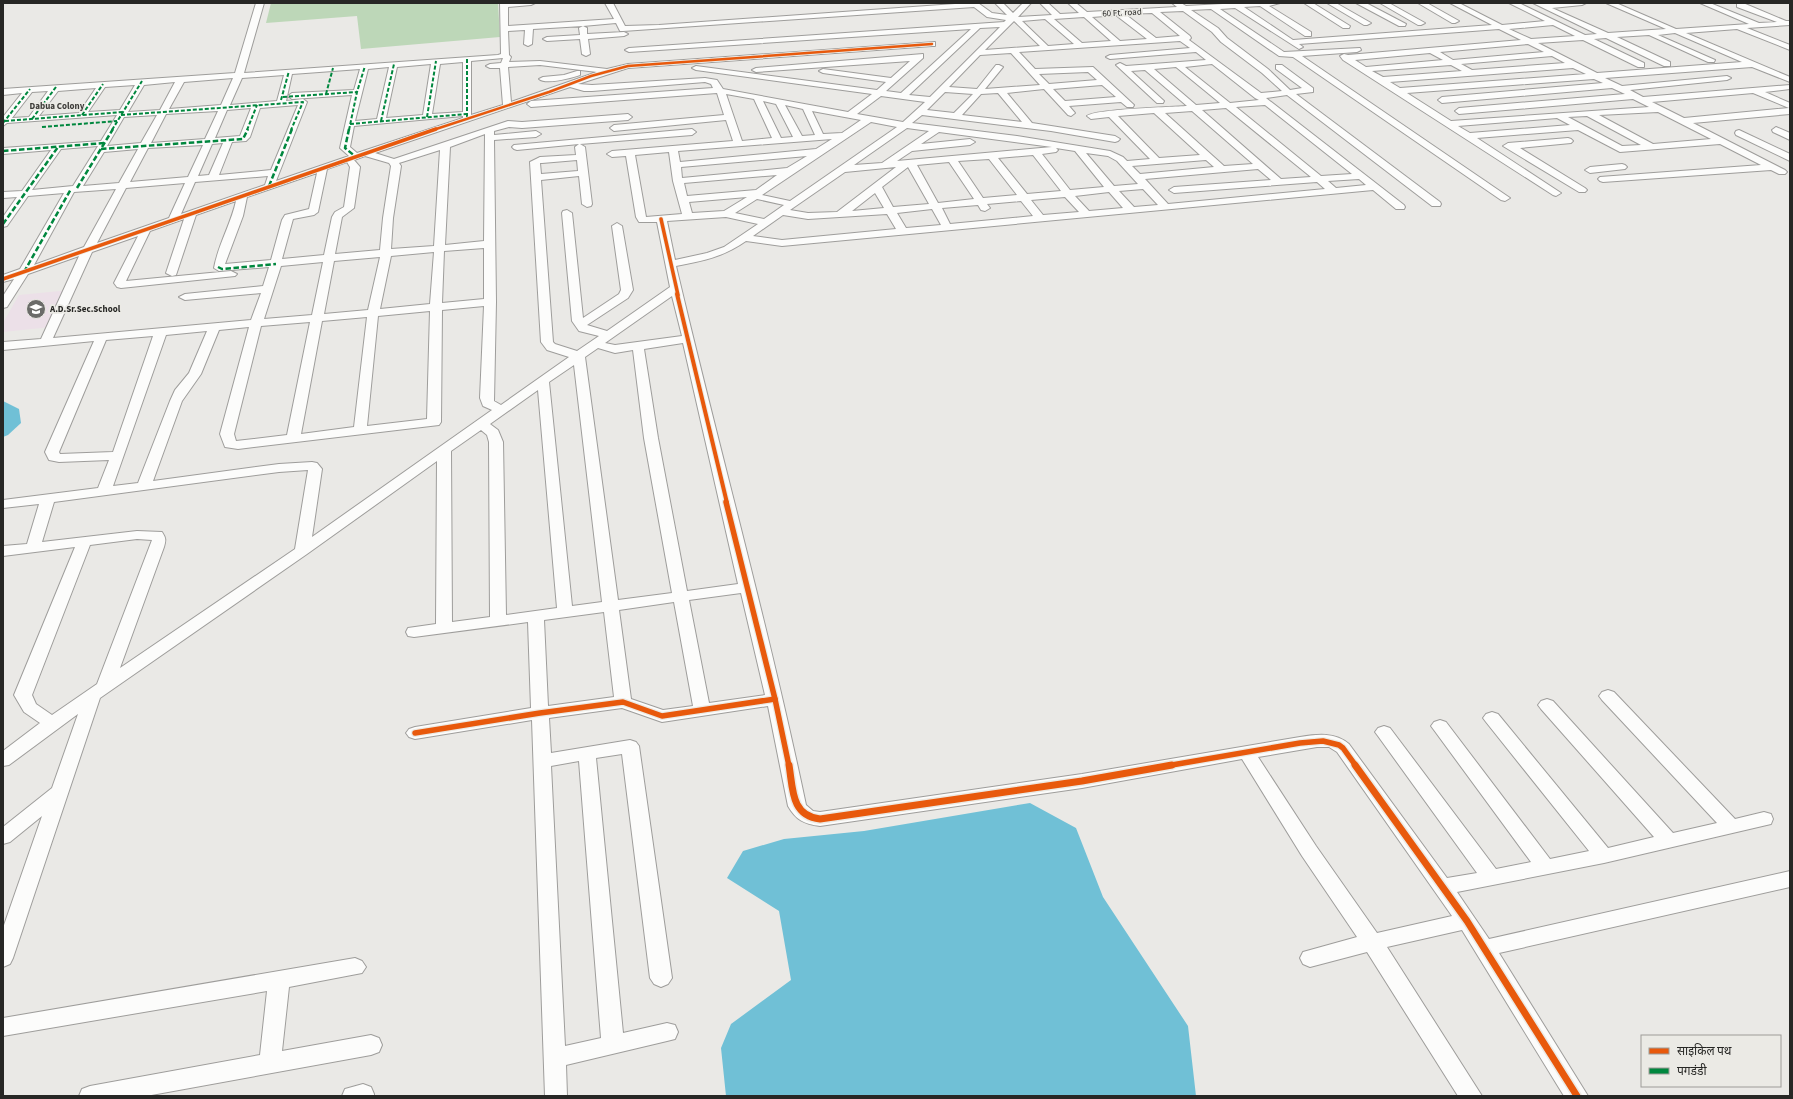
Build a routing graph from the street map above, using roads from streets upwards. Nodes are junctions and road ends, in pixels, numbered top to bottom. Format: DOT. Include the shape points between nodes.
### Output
graph roads {
  1 [pos="260,3"];
  2 [pos="531,3"];
  3 [pos="609,3"];
  4 [pos="614,3"];
  5 [pos="999,3"];
  6 [pos="1027,3"];
  7 [pos="1044,3"];
  8 [pos="1072,3"];
  9 [pos="1176,3"];
  10 [pos="1273,3"];
  11 [pos="1276,3"];
  12 [pos="1308,3"];
  13 [pos="1331,3"];
  14 [pos="1360,3"];
  15 [pos="1384,3"];
  16 [pos="1422,3"];
  17 [pos="1454,3"];
  18 [pos="1513,3"];
  19 [pos="1582,3"];
  20 [pos="1611,3"];
  21 [pos="1622,3"];
  22 [pos="1704,3"];
  23 [pos="504,4"];
  24 [pos="974,4"];
  25 [pos="1244,4"];
  26 [pos="1262,4"];
  27 [pos="1540,4"];
  28 [pos="1740,5"];
  29 [pos="915,6"];
  30 [pos="1214,6"];
  31 [pos="938,7"];
  32 [pos="1106,7"];
  33 [pos="1154,7"];
  34 [pos="905,9"];
  35 [pos="1186,9"];
  36 [pos="1117,14"];
  37 [pos="814,15"];
  38 [pos="1085,15"];
  39 [pos="1059,17"];
  40 [pos="1047,18"];
  41 [pos="1484,18"];
  42 [pos="765,19"];
  43 [pos="1012,20"];
  44 [pos="1462,20"];
  45 [pos="1442,22"];
  46 [pos="1555,23"];
  47 [pos="583,24"];
  48 [pos="918,24"];
  49 [pos="1402,24"];
  50 [pos="1533,25"];
  51 [pos="1759,25"];
  52 [pos="1787,25"];
  53 [pos="547,26"];
  54 [pos="978,26"];
  55 [pos="1346,26"];
  56 [pos="529,27"];
  57 [pos="803,27"];
  58 [pos="1501,27"];
  59 [pos="1609,27"];
  60 [pos="1739,27"];
  61 [pos="622,28"];
  62 [pos="948,28"];
  63 [pos="957,28"];
  64 [pos="504,29"];
  65 [pos="736,32"];
  66 [pos="1676,32"];
  67 [pos="701,34"];
  68 [pos="1308,34"];
  69 [pos="1402,34"];
  70 [pos="1650,34"];
  71 [pos="1628,35"];
  72 [pos="584,36"];
  73 [pos="828,36"];
  74 [pos="1284,36"];
  75 [pos="1610,36"];
  76 [pos="663,37"];
  77 [pos="940,37"];
  78 [pos="1521,38"];
  79 [pos="1586,38"];
  80 [pos="791,39"];
  81 [pos="1183,39"];
  82 [pos="1562,39"];
  83 [pos="776,40"];
  84 [pos="1155,41"];
  85 [pos="1292,42"];
  86 [pos="1530,42"];
  87 [pos="1118,43"];
  88 [pos="1418,43"];
  89 [pos="528,44"];
  90 [pos="932,44"];
  91 [pos="1097,45"];
  92 [pos="1081,46"];
  93 [pos="1046,48"];
  94 [pos="1790,48"];
  95 [pos="797,50"];
  96 [pos="1196,50"];
  97 [pos="1432,51"];
  98 [pos="1337,52"];
  99 [pos="507,53"];
  100 [pos="1015,53"];
  101 [pos="1310,54"];
  102 [pos="1553,54"];
  103 [pos="533,55"];
  104 [pos="976,55"];
  105 [pos="1295,55"];
  106 [pos="1110,57"];
  107 [pos="629,58"];
  108 [pos="917,58"];
  109 [pos="1346,58"];
  110 [pos="1739,58"];
  111 [pos="1711,60"];
  112 [pos="436,62"];
  113 [pos="540,62"];
  114 [pos="1212,62"];
  115 [pos="1451,62"];
  116 [pos="467,63"];
  117 [pos="847,63"];
  118 [pos="394,64"];
  119 [pos="664,64"];
  120 [pos="1667,64"];
  121 [pos="1753,64"];
  122 [pos="504,65"];
  123 [pos="1178,65"];
  124 [pos="1575,65"];
  125 [pos="365,66"];
  126 [pos="806,66"];
  127 [pos="1641,66"];
  128 [pos="796,67"];
  129 [pos="1147,67"];
  130 [pos="1279,67"];
  131 [pos="1704,67"];
  132 [pos="334,68"];
  133 [pos="590,68"];
  134 [pos="1124,69"];
  135 [pos="1365,69"];
  136 [pos="1584,70"];
  137 [pos="608,71"];
  138 [pos="289,72"];
  139 [pos="727,72"];
  140 [pos="904,72"];
  141 [pos="1033,72"];
  142 [pos="656,73"];
  143 [pos="1471,73"];
  144 [pos="665,74"];
  145 [pos="239,75"];
  146 [pos="1595,76"];
  147 [pos="182,79"];
  148 [pos="543,79"];
  149 [pos="1381,80"];
  150 [pos="1790,80"];
  151 [pos="142,81"];
  152 [pos="893,81"];
  153 [pos="1734,81"];
  154 [pos="1104,82"];
  155 [pos="103,84"];
  156 [pos="570,84"];
  157 [pos="56,87"];
  158 [pos="1047,87"];
  159 [pos="1617,87"];
  160 [pos="1790,87"];
  161 [pos="30,89"];
  162 [pos="943,89"];
  163 [pos="1424,89"];
  164 [pos="720,90"];
  165 [pos="1005,90"];
  166 [pos="1752,90"];
  167 [pos="1400,91"];
  168 [pos="3,92"];
  169 [pos="357,92"];
  170 [pos="548,92"];
  171 [pos="979,92"];
  172 [pos="879,93"];
  173 [pos="1289,93"];
  174 [pos="326,94"];
  175 [pos="1500,95"];
  176 [pos="903,96"];
  177 [pos="1258,96"];
  178 [pos="1768,96"];
  179 [pos="757,97"];
  180 [pos="1122,98"];
  181 [pos="1638,98"];
  182 [pos="282,100"];
  183 [pos="931,100"];
  184 [pos="1442,100"];
  185 [pos="870,101"];
  186 [pos="1160,101"];
  187 [pos="779,102"];
  188 [pos="1267,102"];
  189 [pos="1062,104"];
  190 [pos="257,105"];
  191 [pos="511,105"];
  192 [pos="571,105"];
  193 [pos="1130,105"];
  194 [pos="1230,105"];
  195 [pos="1520,106"];
  196 [pos="1790,106"];
  197 [pos="225,107"];
  198 [pos="593,107"];
  199 [pos="806,107"];
  200 [pos="1194,108"];
  201 [pos="1658,108"];
  202 [pos="540,111"];
  203 [pos="1158,111"];
  204 [pos="1459,111"];
  205 [pos="1790,111"];
  206 [pos="164,112"];
  207 [pos="920,112"];
  208 [pos="1071,113"];
  209 [pos="1588,113"];
  210 [pos="1111,114"];
  211 [pos="82,115"];
  212 [pos="850,115"];
  213 [pos="1558,115"];
  214 [pos="120,116"];
  215 [pos="467,116"];
  216 [pos="956,116"];
  217 [pos="1091,116"];
  218 [pos="427,117"];
  219 [pos="628,117"];
  220 [pos="728,117"];
  221 [pos="32,119"];
  222 [pos="869,119"];
  223 [pos="1790,120"];
  224 [pos="381,121"];
  225 [pos="575,121"];
  226 [pos="1683,121"];
  227 [pos="4,122"];
  228 [pos="1477,122"];
  229 [pos="1760,123"];
  230 [pos="350,124"];
  231 [pos="1451,124"];
  232 [pos="905,125"];
  233 [pos="1029,125"];
  234 [pos="42,127"];
  235 [pos="1578,127"];
  236 [pos="1714,128"];
  237 [pos="1740,128"];
  238 [pos="601,129"];
  239 [pos="937,129"];
  240 [pos="1698,129"];
  241 [pos="1776,130"];
  242 [pos="692,132"];
  243 [pos="546,133"];
  244 [pos="491,134"];
  245 [pos="847,135"];
  246 [pos="1468,136"];
  247 [pos="820,137"];
  248 [pos="926,137"];
  249 [pos="1790,137"];
  250 [pos="799,138"];
  251 [pos="1115,139"];
  252 [pos="229,140"];
  253 [pos="778,140"];
  254 [pos="209,141"];
  255 [pos="1568,141"];
  256 [pos="1722,141"];
  257 [pos="580,142"];
  258 [pos="970,142"];
  259 [pos="738,143"];
  260 [pos="445,145"];
  261 [pos="103,146"];
  262 [pos="145,146"];
  263 [pos="1002,146"];
  264 [pos="1511,146"];
  265 [pos="58,147"];
  266 [pos="517,147"];
  267 [pos="1653,147"];
  268 [pos="1790,147"];
  269 [pos="910,148"];
  270 [pos="1076,148"];
  271 [pos="673,149"];
  272 [pos="1488,149"];
  273 [pos="1772,149"];
  274 [pos="3,151"];
  275 [pos="819,152"];
  276 [pos="1036,152"];
  277 [pos="630,153"];
  278 [pos="612,154"];
  279 [pos="1740,155"];
  280 [pos="357,156"];
  281 [pos="992,156"];
  282 [pos="581,157"];
  283 [pos="1207,157"];
  284 [pos="1790,158"];
  285 [pos="952,160"];
  286 [pos="1160,161"];
  287 [pos="394,162"];
  288 [pos="908,163"];
  289 [pos="1125,164"];
  290 [pos="675,165"];
  291 [pos="883,166"];
  292 [pos="1260,166"];
  293 [pos="1629,167"];
  294 [pos="1772,167"];
  295 [pos="323,168"];
  296 [pos="841,169"];
  297 [pos="1221,169"];
  298 [pos="1590,170"];
  299 [pos="790,171"];
  300 [pos="274,172"];
  301 [pos="1782,172"];
  302 [pos="584,173"];
  303 [pos="1361,176"];
  304 [pos="213,177"];
  305 [pos="537,177"];
  306 [pos="1136,177"];
  307 [pos="191,179"];
  308 [pos="1319,179"];
  309 [pos="1603,179"];
  310 [pos="678,181"];
  311 [pos="1279,182"];
  312 [pos="124,184"];
  313 [pos="269,186"];
  314 [pos="1145,186"];
  315 [pos="877,187"];
  316 [pos="1376,187"];
  317 [pos="74,188"];
  318 [pos="1111,189"];
  319 [pos="1174,190"];
  320 [pos="1582,190"];
  321 [pos="1334,191"];
  322 [pos="26,193"];
  323 [pos="1067,193"];
  324 [pos="1556,193"];
  325 [pos="758,194"];
  326 [pos="3,195"];
  327 [pos="242,197"];
  328 [pos="1023,197"];
  329 [pos="1505,198"];
  330 [pos="683,199"];
  331 [pos="980,201"];
  332 [pos="587,204"];
  333 [pos="791,204"];
  334 [pos="1436,204"];
  335 [pos="934,205"];
  336 [pos="1164,206"];
  337 [pos="1400,207"];
  338 [pos="889,209"];
  339 [pos="1130,209"];
  340 [pos="780,212"];
  341 [pos="567,213"];
  342 [pos="191,214"];
  343 [pos="726,214"];
  344 [pos="1086,214"];
  345 [pos="840,215"];
  346 [pos="688,216"];
  347 [pos="1040,218"];
  348 [pos="661,219"];
  349 [pos="173,220"];
  350 [pos="765,222"];
  351 [pos="995,222"];
  352 [pos="3,224"];
  353 [pos="618,226"];
  354 [pos="947,227"];
  355 [pos="146,229"];
  356 [pos="902,231"];
  357 [pos="743,238"];
  358 [pos="489,244"];
  359 [pos="440,248"];
  360 [pos="88,249"];
  361 [pos="386,253"];
  362 [pos="328,259"];
  363 [pos="670,264"];
  364 [pos="275,267"];
  365 [pos="24,272"];
  366 [pos="172,273"];
  367 [pos="3,279"];
  368 [pos="676,288"];
  369 [pos="268,289"];
  370 [pos="185,297"];
  371 [pos="490,302"];
  372 [pos="3,304"];
  373 [pos="436,306"];
  374 [pos="373,312"];
  375 [pos="318,316"];
  376 [pos="256,324"];
  377 [pos="580,325"];
  378 [pos="215,326"];
  379 [pos="161,331"];
  380 [pos="609,335"];
  381 [pos="102,336"];
  382 [pos="689,339"];
  383 [pos="46,341"];
  384 [pos="596,344"];
  385 [pos="3,346"];
  386 [pos="638,346"];
  387 [pos="579,356"];
  388 [pos="543,381"];
  389 [pos="501,410"];
  390 [pos="481,424"];
  391 [pos="360,431"];
  392 [pos="292,439"];
  393 [pos="444,450"];
  394 [pos="118,456"];
  395 [pos="144,486"];
  396 [pos="104,492"];
  397 [pos="48,499"];
  398 [pos="3,504"];
  399 [pos="85,540"];
  400 [pos="33,547"];
  401 [pos="302,552"];
  402 [pos="5,555"];
  403 [pos="746,588"];
  404 [pos="681,597"];
  405 [pos="612,606"];
  406 [pos="565,612"];
  407 [pos="536,616"];
  408 [pos="498,621"];
  409 [pos="444,628"];
  410 [pos="414,632"];
  411 [pos="99,690"];
  412 [pos="1608,696"];
  413 [pos="775,699"];
  414 [pos="623,702"];
  415 [pos="1547,705"];
  416 [pos="702,710"];
  417 [pos="540,713"];
  418 [pos="1492,718"];
  419 [pos="52,723"];
  420 [pos="1440,726"];
  421 [pos="1384,732"];
  422 [pos="415,733"];
  423 [pos="587,753"];
  424 [pos="1247,753"];
  425 [pos="3,760"];
  426 [pos="541,761"];
  427 [pos="60,791"];
  428 [pos="1764,819"];
  429 [pos="1732,827"];
  430 [pos="3,837"];
  431 [pos="1669,841"];
  432 [pos="1604,856"];
  433 [pos="1545,867"];
  434 [pos="1491,877"];
  435 [pos="1790,879"];
  436 [pos="1442,887"];
  437 [pos="1467,921"];
  438 [pos="1372,942"];
  439 [pos="1485,948"];
  440 [pos="3,958"];
  441 [pos="1310,958"];
  442 [pos="355,967"];
  443 [pos="661,978"];
  444 [pos="279,980"];
  445 [pos="3,1027"];
  446 [pos="668,1032"];
  447 [pos="371,1045"];
  448 [pos="613,1045"];
  449 [pos="555,1058"];
  450 [pos="270,1063"];
  451 [pos="90,1096"];
  452 [pos="556,1096"];
  453 [pos="1471,1096"];
  454 [pos="1577,1096"];
  1 -- 145 [label="street"];
  2 -- 23 [label="street"];
  3 -- 4 [label="street"];
  3 -- 61 [label="street"];
  5 -- 43 [label="street"];
  6 -- 43 [label="street"];
  7 -- 39 [label="street"];
  8 -- 38 [label="street"];
  9 -- 35 [label="street"];
  10 -- 11 [label="street, 60 Ft. road"];
  10 -- 26 [label="street, 60 Ft. road"];
  12 -- 55 [label="street"];
  13 -- 68 [label="street" via="1366,27"];
  14 -- 49 [label="street"];
  15 -- 49 [label="street" via="1425,23"];
  16 -- 44 [label="street"];
  17 -- 41 [label="street"];
  18 -- 46 [label="street"];
  19 -- 27 [label="street"];
  20 -- 21 [label="street"];
  20 -- 66 [label="street"];
  22 -- 51 [label="street"];
  23 -- 64 [label="street"];
  24 -- 31 [label="street"];
  24 -- 43 [label="street, 60 Ft. road" via="990,15"];
  25 -- 26 [label="street, 60 Ft. road"];
  25 -- 30 [label="street, 60 Ft. road"];
  25 -- 74 [label="street"];
  26 -- 68 [label="street"];
  27 -- 75 [label="street"];
  28 -- 52 [label="street"];
  29 -- 31 [label="street"];
  29 -- 34 [label="street"];
  30 -- 35 [label="street, 60 Ft. road"];
  30 -- 105 [label="street" via="1282,54"];
  31 -- 63 [label="street"];
  32 -- 36 [label="street"];
  33 -- 35 [label="street, 60 Ft. road" via="1165,10"];
  33 -- 36 [label="street, 60 Ft. road"];
  33 -- 81 [label="street" via="1187,37"];
  34 -- 37 [label="street" via="846,10"];
  34 -- 48 [label="street"];
  35 -- 173 [label="street" via="1215,30"];
  36 -- 38 [label="street, 60 Ft. road"];
  36 -- 84 [label="street"];
  37 -- 57 [label="street"];
  37 -- 73 [label="street"];
  38 -- 39 [label="street, 60 Ft. road"];
  38 -- 87 [label="street"];
  39 -- 40 [label="street, 60 Ft. road"];
  40 -- 43 [label="street, 60 Ft. road"];
  40 -- 92 [label="street"];
  41 -- 44 [label="street"];
  41 -- 58 [label="street"];
  42 -- 57 [label="street"];
  42 -- 65 [label="street"];
  42 -- 83 [label="street"];
  43 -- 54 [label="street"];
  43 -- 93 [label="street"];
  43 -- 104 [label="street"];
  44 -- 45 [label="street"];
  46 -- 50 [label="street"];
  46 -- 79 [label="street"];
  47 -- 53 [label="street"];
  47 -- 61 [label="street"];
  47 -- 72 [label="street"];
  48 -- 62 [label="street"];
  48 -- 73 [label="street"];
  49 -- 69 [label="street" via="1387,26"];
  50 -- 58 [label="street"];
  50 -- 82 [label="street"];
  51 -- 52 [label="street"];
  51 -- 60 [label="street"];
  53 -- 56 [label="street"];
  53 -- 72 [label="street" via="547,42"];
  54 -- 63 [label="street"];
  54 -- 176 [label="street"];
  56 -- 64 [label="street"];
  56 -- 89 [label="street"];
  57 -- 73 [label="street"];
  57 -- 80 [label="street"];
  58 -- 69 [label="street"];
  58 -- 78 [label="street"];
  59 -- 71 [label="street"];
  60 -- 66 [label="street"];
  60 -- 94 [label="street"];
  61 -- 72 [label="street"];
  61 -- 76 [label="street"];
  61 -- 107 [label="street"];
  62 -- 63 [label="street"];
  62 -- 77 [label="street"];
  64 -- 99 [label="street"];
  65 -- 67 [label="street"];
  65 -- 67 [label="street"];
  65 -- 83 [label="street"];
  66 -- 70 [label="street"];
  66 -- 110 [label="street"];
  67 -- 76 [label="street"];
  67 -- 76 [label="street"];
  68 -- 74 [label="street"];
  69 -- 85 [label="street"];
  69 -- 88 [label="street"];
  70 -- 71 [label="street"];
  70 -- 111 [label="street"];
  71 -- 75 [label="street"];
  72 -- 103 [label="street" via="585,58"];
  74 -- 85 [label="street"];
  75 -- 79 [label="street"];
  75 -- 120 [label="street"];
  76 -- 107 [label="street"];
  77 -- 90 [label="street"];
  77 -- 95 [label="street"];
  78 -- 86 [label="street"];
  78 -- 88 [label="street"];
  79 -- 82 [label="street"];
  79 -- 127 [label="street"];
  80 -- 83 [label="street"];
  80 -- 95 [label="street"];
  81 -- 84 [label="street"];
  81 -- 96 [label="street"];
  82 -- 86 [label="street"];
  84 -- 87 [label="street"];
  85 -- 101 [label="street"];
  86 -- 97 [label="street"];
  86 -- 102 [label="street"];
  87 -- 91 [label="street"];
  88 -- 97 [label="street"];
  88 -- 98 [label="street"];
  90 -- 95 [label="street"];
  90 -- 108 [label="street"];
  91 -- 92 [label="street"];
  91 -- 106 [label="street"];
  92 -- 93 [label="street"];
  93 -- 100 [label="street"];
  95 -- 107 [label="street"];
  95 -- 119 [label="street"];
  95 -- 126 [label="street"];
  96 -- 106 [label="street"];
  96 -- 114 [label="street"];
  97 -- 109 [label="street"];
  97 -- 115 [label="street"];
  98 -- 101 [label="street"];
  98 -- 109 [label="street"];
  99 -- 116 [label="street"];
  99 -- 122 [label="street"];
  100 -- 104 [label="street"];
  100 -- 141 [label="street"];
  101 -- 105 [label="street"];
  102 -- 115 [label="street"];
  102 -- 124 [label="street"];
  104 -- 162 [label="street"];
  105 -- 329 [label="street"];
  106 -- 134 [label="street"];
  107 -- 119 [label="street"];
  107 -- 137 [label="street"];
  107 -- 142 [label="street"];
  108 -- 117 [label="street"];
  108 -- 140 [label="street"];
  109 -- 135 [label="street"];
  110 -- 111 [label="street"];
  110 -- 121 [label="street"];
  111 -- 120 [label="street"];
  112 -- 116 [label="street"];
  112 -- 118 [label="street"];
  112 -- 218 [label="street"];
  113 -- 122 [label="street"];
  113 -- 133 [label="street"];
  113 -- 148 [label="street"];
  114 -- 123 [label="street"];
  114 -- 177 [label="street"];
  115 -- 135 [label="street"];
  115 -- 143 [label="street"];
  116 -- 122 [label="street"];
  116 -- 215 [label="street"];
  117 -- 126 [label="street"];
  117 -- 140 [label="street"];
  118 -- 125 [label="street"];
  118 -- 224 [label="street"];
  119 -- 139 [label="street"];
  120 -- 127 [label="street"];
  121 -- 131 [label="street"];
  121 -- 150 [label="street"];
  122 -- 191 [label="street"];
  123 -- 129 [label="street"];
  123 -- 194 [label="street"];
  124 -- 136 [label="street"];
  124 -- 143 [label="street"];
  125 -- 132 [label="street"];
  125 -- 169 [label="street"];
  126 -- 128 [label="street"];
  127 -- 136 [label="street"];
  128 -- 139 [label="street"];
  128 -- 152 [label="street"];
  129 -- 134 [label="street"];
  129 -- 200 [label="street"];
  130 -- 173 [label="street" via="1310,90"];
  131 -- 146 [label="street"];
  131 -- 153 [label="street"];
  132 -- 138 [label="street"];
  132 -- 174 [label="street"];
  133 -- 137 [label="street"];
  133 -- 148 [label="street" via="565,77"];
  134 -- 186 [label="street"];
  135 -- 149 [label="street"];
  136 -- 146 [label="street"];
  137 -- 156 [label="street"];
  138 -- 145 [label="street"];
  138 -- 182 [label="street"];
  139 -- 172 [label="street"];
  140 -- 152 [label="street"];
  141 -- 154 [label="street" via="1087,68"];
  141 -- 158 [label="street"];
  143 -- 149 [label="street"];
  144 -- 185 [label="street" via="702,76"];
  145 -- 147 [label="street"];
  145 -- 197 [label="street"];
  146 -- 159 [label="street"];
  146 -- 163 [label="street"];
  147 -- 151 [label="street"];
  147 -- 206 [label="street"];
  148 -- 170 [label="street"];
  149 -- 167 [label="street"];
  151 -- 155 [label="street"];
  151 -- 214 [label="street"];
  152 -- 172 [label="street"];
  153 -- 159 [label="street"];
  153 -- 166 [label="street"];
  154 -- 158 [label="street"];
  154 -- 180 [label="street"];
  155 -- 157 [label="street"];
  155 -- 211 [label="street"];
  156 -- 164 [label="street" via="592,88 702,80 714,82"];
  156 -- 170 [label="street"];
  157 -- 161 [label="street"];
  157 -- 221 [label="street"];
  158 -- 165 [label="street"];
  158 -- 189 [label="street"];
  159 -- 175 [label="street"];
  159 -- 181 [label="street"];
  160 -- 166 [label="street"];
  161 -- 168 [label="street"];
  161 -- 227 [label="street"];
  162 -- 171 [label="street"];
  162 -- 183 [label="street"];
  163 -- 167 [label="street"];
  163 -- 184 [label="street"];
  164 -- 179 [label="street"];
  164 -- 192 [label="street"];
  164 -- 220 [label="street"];
  165 -- 171 [label="street"];
  165 -- 171 [label="street" via="996,71"];
  165 -- 233 [label="street"];
  166 -- 178 [label="street"];
  166 -- 181 [label="street"];
  167 -- 231 [label="street"];
  169 -- 174 [label="street"];
  169 -- 230 [label="street"];
  170 -- 191 [label="street"];
  170 -- 192 [label="street" via="569,95"];
  171 -- 216 [label="street"];
  172 -- 176 [label="street"];
  172 -- 185 [label="street"];
  173 -- 177 [label="street"];
  173 -- 334 [label="street"];
  174 -- 182 [label="street"];
  175 -- 184 [label="street"];
  175 -- 195 [label="street"];
  176 -- 183 [label="street"];
  177 -- 188 [label="street"];
  178 -- 196 [label="street"];
  178 -- 201 [label="street"];
  179 -- 187 [label="street"];
  179 -- 253 [label="street"];
  180 -- 189 [label="street"];
  180 -- 193 [label="street"];
  181 -- 195 [label="street"];
  181 -- 201 [label="street"];
  182 -- 190 [label="street"];
  182 -- 300 [label="street" via="303,103"];
  183 -- 207 [label="street"];
  184 -- 204 [label="street"];
  185 -- 212 [label="street"];
  187 -- 199 [label="street"];
  187 -- 250 [label="street"];
  188 -- 194 [label="street"];
  188 -- 303 [label="street"];
  189 -- 208 [label="street"];
  190 -- 197 [label="street"];
  190 -- 252 [label="street" via="244,138"];
  191 -- 192 [label="street"];
  191 -- 215 [label="street"];
  192 -- 198 [label="street"];
  192 -- 202 [label="street"];
  192 -- 225 [label="street"];
  194 -- 200 [label="street"];
  194 -- 308 [label="street"];
  195 -- 204 [label="street"];
  197 -- 206 [label="street"];
  197 -- 254 [label="street"];
  199 -- 212 [label="street"];
  199 -- 247 [label="street"];
  200 -- 203 [label="street"];
  200 -- 292 [label="street"];
  201 -- 209 [label="street"];
  201 -- 226 [label="street"];
  203 -- 210 [label="street"];
  203 -- 283 [label="street"];
  204 -- 228 [label="street"];
  205 -- 226 [label="street"];
  206 -- 214 [label="street"];
  206 -- 262 [label="street"];
  207 -- 216 [label="street"];
  207 -- 232 [label="street"];
  209 -- 213 [label="street"];
  209 -- 267 [label="street"];
  210 -- 217 [label="street"];
  210 -- 286 [label="street"];
  211 -- 214 [label="street"];
  211 -- 221 [label="street"];
  212 -- 222 [label="street"];
  213 -- 228 [label="street"];
  213 -- 235 [label="street"];
  214 -- 234 [label="street"];
  214 -- 261 [label="street"];
  215 -- 218 [label="street"];
  215 -- 280 [label="street"];
  216 -- 233 [label="street"];
  218 -- 224 [label="street"];
  219 -- 225 [label="street"];
  220 -- 238 [label="street"];
  220 -- 259 [label="street"];
  221 -- 227 [label="street"];
  222 -- 232 [label="street"];
  222 -- 245 [label="street"];
  223 -- 229 [label="street"];
  224 -- 230 [label="street"];
  225 -- 244 [label="street" via="508,124"];
  225 -- 257 [label="street"];
  226 -- 240 [label="street"];
  228 -- 231 [label="street"];
  230 -- 280 [label="street" via="345,148"];
  231 -- 246 [label="street"];
  232 -- 239 [label="street"];
  232 -- 296 [label="street"];
  233 -- 251 [label="street"];
  235 -- 246 [label="street"];
  235 -- 267 [label="street" via="1620,149"];
  236 -- 240 [label="street"];
  237 -- 273 [label="street"];
  239 -- 248 [label="street"];
  239 -- 270 [label="street"];
  240 -- 256 [label="street"];
  241 -- 249 [label="street"];
  242 -- 257 [label="street"];
  243 -- 244 [label="street"];
  244 -- 260 [label="street"];
  244 -- 358 [label="street"];
  245 -- 247 [label="street"];
  245 -- 275 [label="street"];
  246 -- 272 [label="street"];
  247 -- 250 [label="street"];
  248 -- 258 [label="street"];
  248 -- 269 [label="street"];
  250 -- 253 [label="street"];
  252 -- 254 [label="street"];
  252 -- 304 [label="street"];
  253 -- 259 [label="street"];
  254 -- 262 [label="street"];
  254 -- 307 [label="street"];
  255 -- 264 [label="street"];
  256 -- 267 [label="street"];
  256 -- 279 [label="street"];
  257 -- 266 [label="street"];
  257 -- 282 [label="street"];
  258 -- 263 [label="street"];
  258 -- 269 [label="street"];
  259 -- 271 [label="street"];
  260 -- 287 [label="street"];
  260 -- 359 [label="street"];
  261 -- 262 [label="street"];
  261 -- 265 [label="street"];
  261 -- 317 [label="street"];
  262 -- 312 [label="street"];
  264 -- 272 [label="street"];
  264 -- 320 [label="street"];
  265 -- 274 [label="street"];
  265 -- 322 [label="street"];
  268 -- 273 [label="street"];
  269 -- 291 [label="street"];
  270 -- 276 [label="street"];
  270 -- 289 [label="street" via="1114,156"];
  270 -- 318 [label="street"];
  271 -- 277 [label="street"];
  271 -- 290 [label="street"];
  272 -- 324 [label="street"];
  273 -- 279 [label="street"];
  273 -- 284 [label="street"];
  275 -- 290 [label="street"];
  275 -- 299 [label="street"];
  276 -- 281 [label="street"];
  276 -- 323 [label="street"];
  277 -- 278 [label="street"];
  277 -- 348 [label="street" via="641,219"];
  279 -- 294 [label="street" via="1754,158"];
  280 -- 287 [label="street"];
  280 -- 295 [label="street"];
  280 -- 362 [label="street" via="349,208 337,217"];
  281 -- 285 [label="street"];
  281 -- 328 [label="street"];
  282 -- 302 [label="street"];
  282 -- 305 [label="street" via="538,161 535,164"];
  283 -- 286 [label="street"];
  283 -- 297 [label="street"];
  285 -- 288 [label="street"];
  285 -- 331 [label="street"];
  286 -- 289 [label="street"];
  287 -- 361 [label="street" via="396,166 388,218"];
  288 -- 291 [label="street"];
  288 -- 315 [label="street"];
  288 -- 335 [label="street"];
  289 -- 306 [label="street"];
  290 -- 310 [label="street"];
  291 -- 296 [label="street"];
  292 -- 297 [label="street"];
  292 -- 311 [label="street"];
  293 -- 298 [label="street"];
  294 -- 301 [label="street"];
  294 -- 309 [label="street"];
  295 -- 313 [label="street"];
  295 -- 364 [label="street" via="314,210 288,218"];
  296 -- 333 [label="street"];
  297 -- 306 [label="street"];
  299 -- 310 [label="street"];
  299 -- 325 [label="street"];
  300 -- 304 [label="street"];
  300 -- 313 [label="street"];
  302 -- 305 [label="street"];
  302 -- 332 [label="street"];
  303 -- 308 [label="street"];
  303 -- 316 [label="street"];
  304 -- 307 [label="street"];
  305 -- 387 [label="street" via="547,342 551,347"];
  306 -- 314 [label="street"];
  307 -- 312 [label="street"];
  307 -- 349 [label="street"];
  308 -- 311 [label="street"];
  308 -- 321 [label="street"];
  310 -- 330 [label="street"];
  311 -- 319 [label="street"];
  312 -- 317 [label="street"];
  312 -- 360 [label="street"];
  313 -- 327 [label="street"];
  314 -- 318 [label="street"];
  314 -- 336 [label="street"];
  315 -- 338 [label="street"];
  315 -- 345 [label="street"];
  316 -- 321 [label="street"];
  316 -- 337 [label="street"];
  317 -- 322 [label="street"];
  317 -- 365 [label="street"];
  318 -- 323 [label="street"];
  318 -- 339 [label="street"];
  321 -- 336 [label="street"];
  322 -- 326 [label="street"];
  322 -- 352 [label="street"];
  323 -- 328 [label="street"];
  323 -- 344 [label="street"];
  325 -- 330 [label="street"];
  325 -- 333 [label="street"];
  325 -- 343 [label="street"];
  327 -- 342 [label="street"];
  327 -- 364 [label="street" via="238,216 218,268"];
  328 -- 331 [label="street"];
  328 -- 347 [label="street"];
  330 -- 346 [label="street"];
  331 -- 335 [label="street"];
  331 -- 351 [label="street"];
  333 -- 340 [label="street"];
  335 -- 338 [label="street"];
  335 -- 354 [label="street"];
  336 -- 339 [label="street"];
  338 -- 345 [label="street"];
  338 -- 356 [label="street"];
  339 -- 344 [label="street"];
  340 -- 345 [label="street" via="808,216"];
  340 -- 350 [label="street"];
  341 -- 377 [label="street"];
  342 -- 349 [label="street"];
  342 -- 366 [label="street"];
  343 -- 346 [label="street"];
  343 -- 350 [label="street"];
  344 -- 347 [label="street"];
  346 -- 348 [label="street"];
  347 -- 351 [label="street"];
  348 -- 363 [label="street"];
  349 -- 355 [label="street"];
  350 -- 357 [label="street"];
  351 -- 354 [label="street"];
  353 -- 377 [label="street" via="627,290 624,296"];
  354 -- 356 [label="street"];
  355 -- 360 [label="street"];
  355 -- 364 [label="street" via="121,285"];
  356 -- 357 [label="street" via="782,243"];
  357 -- 363 [label="street" via="728,249 710,256"];
  358 -- 359 [label="street"];
  358 -- 371 [label="street"];
  359 -- 361 [label="street"];
  359 -- 373 [label="street"];
  360 -- 365 [label="street"];
  360 -- 383 [label="street"];
  361 -- 362 [label="street"];
  361 -- 374 [label="street"];
  362 -- 364 [label="street"];
  362 -- 375 [label="street"];
  363 -- 368 [label="street"];
  364 -- 369 [label="street"];
  365 -- 367 [label="street"];
  365 -- 372 [label="street"];
  368 -- 380 [label="street"];
  368 -- 382 [label="street"];
  369 -- 370 [label="street"];
  369 -- 376 [label="street"];
  371 -- 373 [label="street"];
  371 -- 389 [label="street" via="486,398 488,403"];
  373 -- 374 [label="street"];
  373 -- 391 [label="street" via="434,422"];
  374 -- 375 [label="street"];
  374 -- 391 [label="street"];
  375 -- 376 [label="street"];
  375 -- 392 [label="street"];
  376 -- 378 [label="street"];
  376 -- 392 [label="street" via="227,434 228,440 230,444 238,445"];
  377 -- 380 [label="street"];
  378 -- 379 [label="street"];
  378 -- 395 [label="street" via="195,374 176,401"];
  379 -- 381 [label="street"];
  379 -- 394 [label="street"];
  380 -- 384 [label="street"];
  381 -- 383 [label="street"];
  381 -- 394 [label="street" via="52,452 54,457 59,458"];
  382 -- 386 [label="street"];
  382 -- 403 [label="street"];
  383 -- 385 [label="street"];
  384 -- 386 [label="street" via="610,349"];
  384 -- 387 [label="street"];
  386 -- 404 [label="street" via="651,438"];
  387 -- 388 [label="street"];
  387 -- 405 [label="street"];
  388 -- 389 [label="street"];
  388 -- 406 [label="street"];
  389 -- 390 [label="street"];
  390 -- 393 [label="street"];
  390 -- 408 [label="street" via="492,431 496,442"];
  391 -- 392 [label="street"];
  393 -- 401 [label="street"];
  393 -- 409 [label="street"];
  394 -- 396 [label="street"];
  395 -- 396 [label="street"];
  395 -- 401 [label="street" via="312,466 315,469"];
  396 -- 397 [label="street"];
  397 -- 398 [label="street"];
  397 -- 400 [label="street"];
  399 -- 400 [label="street"];
  399 -- 411 [label="street" via="147,534 157,535 159,540"];
  399 -- 419 [label="street" via="23,695 31,709"];
  400 -- 402 [label="street"];
  401 -- 411 [label="street"];
  403 -- 404 [label="street"];
  403 -- 413 [label="street"];
  404 -- 405 [label="street"];
  404 -- 416 [label="street"];
  405 -- 406 [label="street"];
  405 -- 414 [label="street"];
  406 -- 407 [label="street"];
  407 -- 408 [label="street"];
  407 -- 417 [label="street"];
  408 -- 409 [label="street"];
  409 -- 410 [label="street"];
  411 -- 419 [label="street"];
  411 -- 427 [label="street"];
  412 -- 429 [label="street"];
  413 -- 416 [label="street"];
  413 -- 424 [label="street" via="797,806 801,814 808,818 820,819 1066,784"];
  414 -- 416 [label="street" via="662,716"];
  414 -- 417 [label="street"];
  415 -- 431 [label="street"];
  417 -- 422 [label="street"];
  417 -- 426 [label="street"];
  418 -- 432 [label="street"];
  419 -- 425 [label="street"];
  420 -- 433 [label="street"];
  421 -- 434 [label="street"];
  423 -- 426 [label="street"];
  423 -- 443 [label="street" via="630,746"];
  423 -- 448 [label="street"];
  424 -- 436 [label="street" via="1306,742 1338,743"];
  424 -- 438 [label="street" via="1309,851"];
  426 -- 449 [label="street"];
  427 -- 430 [label="street"];
  427 -- 440 [label="street"];
  428 -- 429 [label="street"];
  429 -- 431 [label="street"];
  431 -- 432 [label="street"];
  432 -- 433 [label="street"];
  433 -- 434 [label="street"];
  434 -- 436 [label="street"];
  435 -- 439 [label="street"];
  436 -- 437 [label="street"];
  437 -- 438 [label="street"];
  437 -- 439 [label="street"];
  438 -- 441 [label="street"];
  438 -- 453 [label="street"];
  439 -- 454 [label="street"];
  442 -- 444 [label="street"];
  444 -- 445 [label="street"];
  444 -- 450 [label="street"];
  446 -- 448 [label="street"];
  447 -- 450 [label="street"];
  448 -- 449 [label="street"];
  449 -- 452 [label="street"];
  450 -- 451 [label="street"];
}
